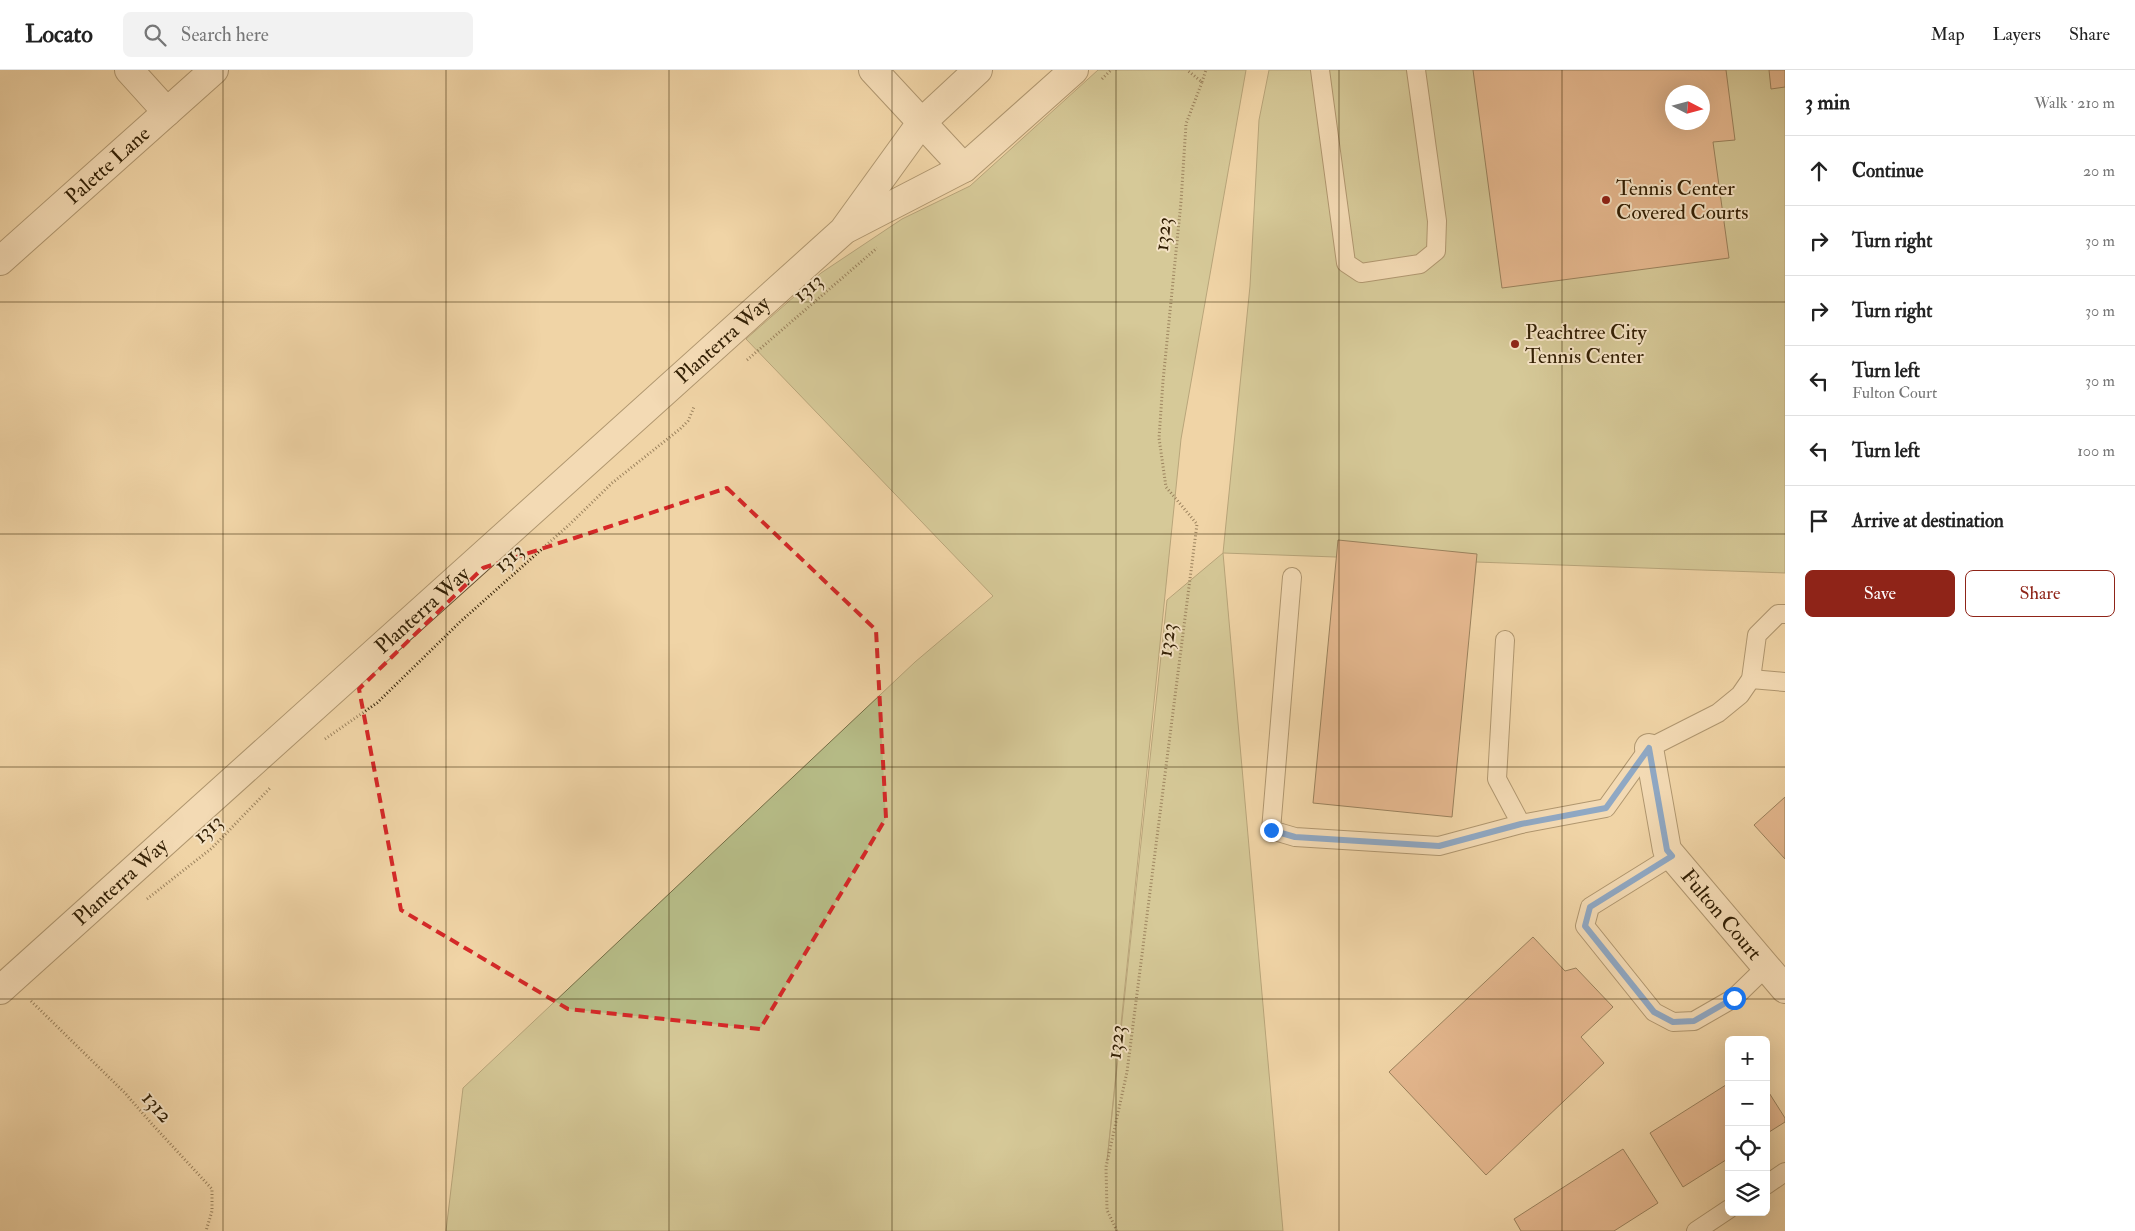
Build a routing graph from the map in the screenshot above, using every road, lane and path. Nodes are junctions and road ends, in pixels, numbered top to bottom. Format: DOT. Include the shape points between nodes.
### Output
graph roads {
  1 [pos="129,70"];
  2 [pos="214,70"];
  3 [pos="873,70"];
  4 [pos="978,70"];
  5 [pos="1074,70"];
  6 [pos="1187,70"];
  7 [pos="1206,70"];
  8 [pos="1320,70"];
  9 [pos="1416,70"];
  10 [pos="1202,82"];
  11 [pos="167,112"];
  12 [pos="921,123"];
  13 [pos="964,168"];
  14 [pos="842,231"];
  15 [pos="884,244"];
  16 [pos="0,261"];
  17 [pos="743,363"];
  18 [pos="696,405"];
  19 [pos="1292,577"];
  20 [pos="1785,614"];
  21 [pos="1505,640"];
  22 [pos="1751,679"];
  23 [pos="1785,682"];
  24 [pos="322,742"];
  25 [pos="1649,748"];
  26 [pos="275,784"];
  27 [pos="1521,824"];
  28 [pos="1672,856"];
  29 [pos="144,902"];
  30 [pos="1766,967"];
  31 [pos="1785,989"];
  32 [pos="0,990"];
  33 [pos="36,994"];
  34 [pos="1785,1172"];
  35 [pos="1770,1182"];
  36 [pos="1725,1213"];
  37 [pos="206,1231"];
  38 [pos="1116,1231"];
  39 [pos="1696,1231"];
  1 -- 11 [label="street"];
  2 -- 11 [label="street, Palette Lane"];
  3 -- 12 [label="street"];
  4 -- 12 [label="street, Planterra Way"];
  5 -- 13 [label="street, Planterra Way"];
  6 -- 10 [label="path"];
  7 -- 10 [label="path, 1323"];
  8 -- 9 [label="lane" via="1346,263 1360,273 1420,264 1436,251 1437,221"];
  10 -- 38 [label="path, 1323" via="1186,124 1159,438 1166,487 1197,524 1127,1072 1106,1167 1108,1210"];
  11 -- 16 [label="street, Palette Lane"];
  12 -- 13 [label="street"];
  12 -- 14 [label="street, Planterra Way"];
  13 -- 14 [label="street, Planterra Way"];
  14 -- 32 [label="street, Planterra Way"];
  15 -- 17 [label="path, 1313"];
  18 -- 24 [label="path, 1313" via="680,429 612,483 376,703"];
  19 -- 27 [label="lane" via="1271,830 1295,837 1439,846"];
  20 -- 22 [label="lane" via="1778,614 1757,636"];
  21 -- 27 [label="lane" via="1497,779"];
  22 -- 23 [label="lane"];
  22 -- 25 [label="lane" via="1740,696 1718,713"];
  25 -- 27 [label="lane" via="1606,808"];
  25 -- 28 [label="street, Fulton Court" via="1667,850"];
  26 -- 29 [label="path, 1313" via="212,848"];
  28 -- 30 [label="street, Fulton Court"];
  28 -- 30 [label="lane" via="1590,907 1585,926 1654,1012 1673,1022 1694,1021 1734,998"];
  30 -- 31 [label="street, Fulton Court"];
  33 -- 37 [label="path, 1312" via="29,1000 125,1093 212,1189 212,1210"];
  34 -- 35 [label="lane"];
  36 -- 39 [label="lane"];
}
